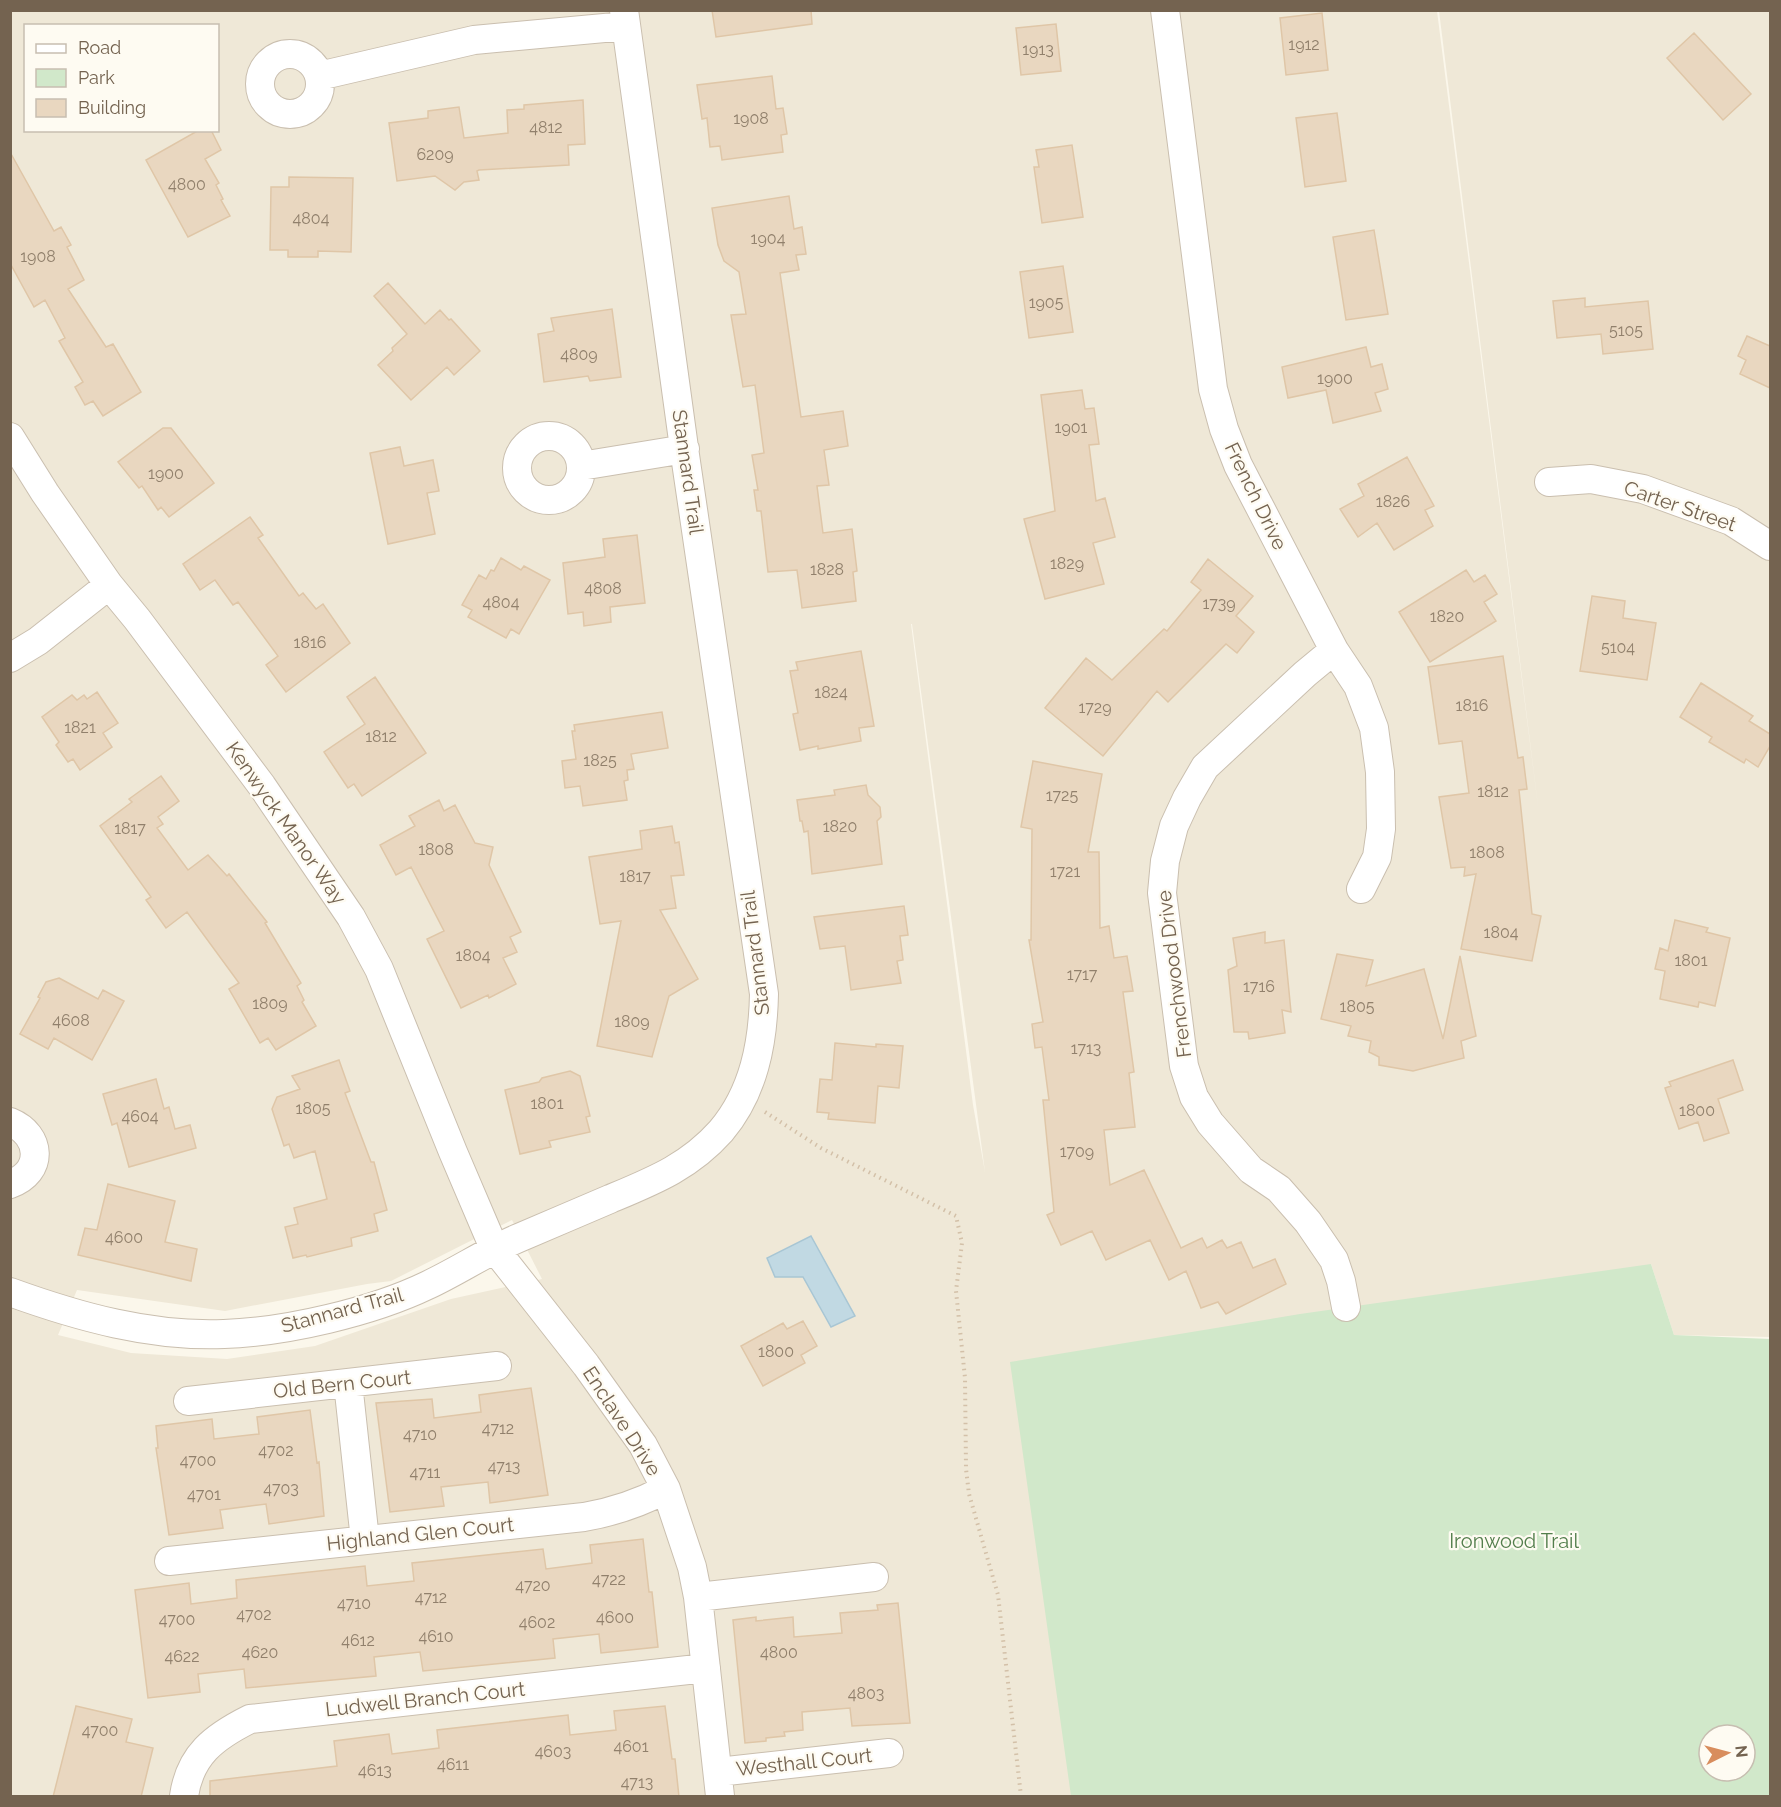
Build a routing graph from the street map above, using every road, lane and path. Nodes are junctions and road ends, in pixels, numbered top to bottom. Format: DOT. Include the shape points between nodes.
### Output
graph roads {
  1 [pos="1165,10"];
  2 [pos="625,18"];
  3 [pos="319,76"];
  4 [pos="10,437"];
  5 [pos="685,449"];
  6 [pos="581,465"];
  7 [pos="1549,482"];
  8 [pos="1770,546"];
  9 [pos="109,585"];
  10 [pos="1335,650"];
  11 [pos="10,658"];
  12 [pos="1361,889"];
  13 [pos="742,1097"];
  14 [pos="10,1122"];
  15 [pos="10,1184"];
  16 [pos="494,1248"];
  17 [pos="10,1292"];
  18 [pos="1346,1307"];
  19 [pos="497,1365"];
  20 [pos="348,1383"];
  21 [pos="188,1401"];
  22 [pos="666,1490"];
  23 [pos="365,1540"];
  24 [pos="169,1561"];
  25 [pos="874,1577"];
  26 [pos="698,1597"];
  27 [pos="706,1668"];
  28 [pos="889,1753"];
  29 [pos="719,1784"];
  30 [pos="184,1797"];
  31 [pos="1021,1797"];
  1 -- 10 [label="street, French Drive" via="1213,388 1238,465"];
  2 -- 3 [label="street" via="474,40"];
  2 -- 5 [label="street, Stannard Trail"];
  4 -- 9 [label="street, Kenwyck Manor Way"];
  5 -- 6 [label="street"];
  5 -- 13 [label="street, Stannard Trail" via="764,994 757,1062"];
  7 -- 8 [label="street, Carter Street" via="1591,479 1643,489 1731,521"];
  9 -- 11 [label="street"];
  9 -- 16 [label="street, Kenwyck Manor Way" via="255,777 351,917 380,969"];
  10 -- 12 [label="street, French Drive" via="1358,686 1374,728 1380,772 1382,809 1377,857"];
  10 -- 18 [label="street, Frenchwood Drive" via="1205,767 1174,826 1162,893 1184,1066 1194,1097 1210,1123 1251,1170 1279,1189 1308,1222 1334,1260"];
  13 -- 16 [label="street, Stannard Trail" via="722,1130 666,1176"];
  13 -- 31 [label="path" via="821,1148 956,1216 962,1243 956,1291 965,1378 966,1469 969,1494 998,1594"];
  14 -- 15 [label="street" via="22,1127 35,1148 29,1172"];
  16 -- 17 [label="street, Stannard Trail" via="428,1285 371,1306 270,1330 225,1334 148,1330"];
  16 -- 22 [label="street, Enclave Drive" via="616,1405"];
  19 -- 20 [label="street, Old Bern Court"];
  20 -- 21 [label="street, Old Bern Court"];
  20 -- 23 [label="street"];
  22 -- 23 [label="street, Highland Glen Court" via="604,1514"];
  22 -- 26 [label="street, Enclave Drive"];
  23 -- 24 [label="street, Highland Glen Court"];
  25 -- 26 [label="street"];
  26 -- 27 [label="street, Enclave Drive"];
  27 -- 29 [label="street, Enclave Drive"];
  27 -- 30 [label="street, Ludwell Branch Court" via="250,1719 207,1745 193,1766"];
  28 -- 29 [label="street, Westhall Court"];
}
